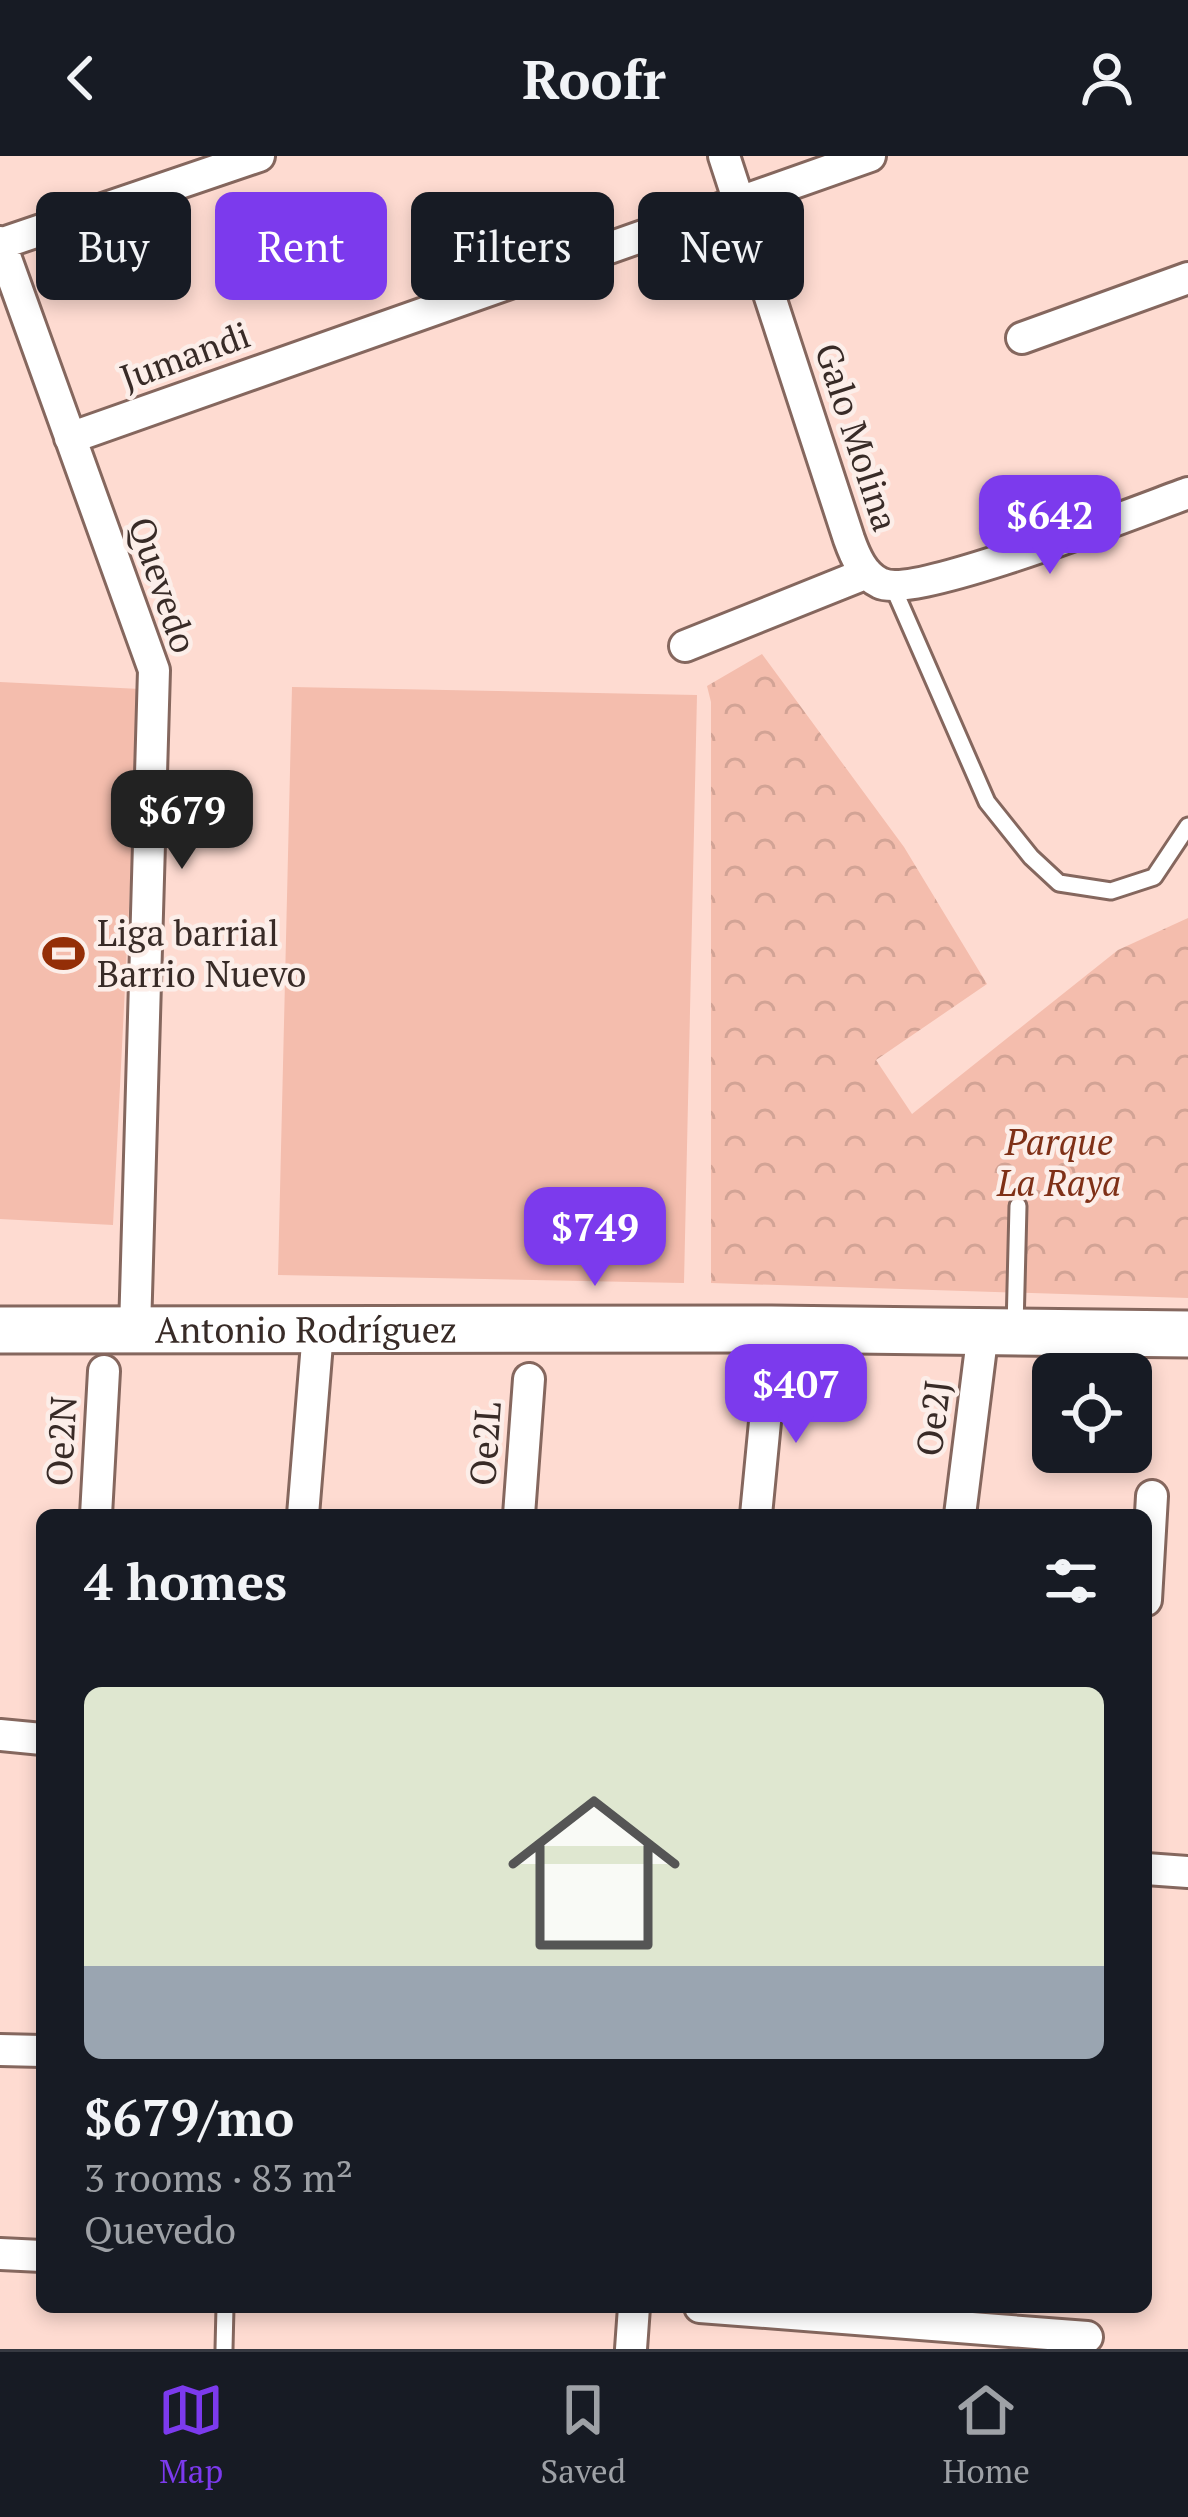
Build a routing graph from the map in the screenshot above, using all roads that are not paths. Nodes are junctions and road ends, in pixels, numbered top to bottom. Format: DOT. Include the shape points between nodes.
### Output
graph roads {
  1 [pos="259,156"];
  2 [pos="724,156"];
  3 [pos="870,156"];
  4 [pos="736,192"];
  5 [pos="763,192"];
  6 [pos="638,236"];
  7 [pos="0,243"];
  8 [pos="1188,278"];
  9 [pos="771,300"];
  10 [pos="1022,338"];
  11 [pos="70,438"];
  12 [pos="1188,493"];
  13 [pos="880,580"];
  14 [pos="685,646"];
  15 [pos="1188,826"];
  16 [pos="1018,1206"];
  17 [pos="0,1330"];
  18 [pos="135,1330"];
  19 [pos="318,1330"];
  20 [pos="999,1331"];
  21 [pos="1188,1334"];
  22 [pos="770,1370"];
  23 [pos="104,1371"];
  24 [pos="529,1379"];
  25 [pos="1152,1496"];
  26 [pos="96,1509"];
  27 [pos="303,1509"];
  28 [pos="519,1509"];
  29 [pos="757,1509"];
  30 [pos="961,1509"];
  31 [pos="1151,1509"];
  32 [pos="0,1735"];
  33 [pos="36,1738"];
  34 [pos="1152,1869"];
  35 [pos="1188,1872"];
  36 [pos="0,2050"];
  37 [pos="36,2051"];
  38 [pos="0,2254"];
  39 [pos="36,2256"];
  40 [pos="225,2313"];
  41 [pos="634,2313"];
  42 [pos="854,2313"];
  43 [pos="906,2315"];
  44 [pos="1088,2331"];
  45 [pos="224,2349"];
  46 [pos="631,2349"];
  1 -- 7 [label="street"];
  2 -- 4 [label="street, Galo Molina"];
  3 -- 5 [label="street, Jumandi"];
  6 -- 11 [label="street, Jumandi"];
  7 -- 11 [label="street, Quevedo"];
  8 -- 10 [label="street"];
  9 -- 13 [label="street, Galo Molina" via="856,558"];
  11 -- 18 [label="street, Quevedo" via="154,670"];
  12 -- 13 [label="street" via="956,575"];
  13 -- 14 [label="street"];
  13 -- 15 [label="lane" via="987,802 1059,883 1111,891 1154,877"];
  16 -- 20 [label="lane"];
  17 -- 18 [label="street, Antonio Rodríguez"];
  18 -- 19 [label="street, Antonio Rodríguez"];
  19 -- 20 [label="street, Antonio Rodríguez"];
  19 -- 27 [label="street"];
  20 -- 21 [label="street, Antonio Rodríguez"];
  20 -- 30 [label="street, Oe2J"];
  22 -- 29 [label="street"];
  23 -- 26 [label="street, Oe2N"];
  24 -- 28 [label="street, Oe2L"];
  25 -- 31 [label="street"];
  32 -- 33 [label="street"];
  34 -- 35 [label="street"];
  36 -- 37 [label="street"];
  38 -- 39 [label="street"];
  40 -- 45 [label="lane"];
  41 -- 46 [label="street"];
  42 -- 43 [label="street"];
  43 -- 44 [label="street"];
}
